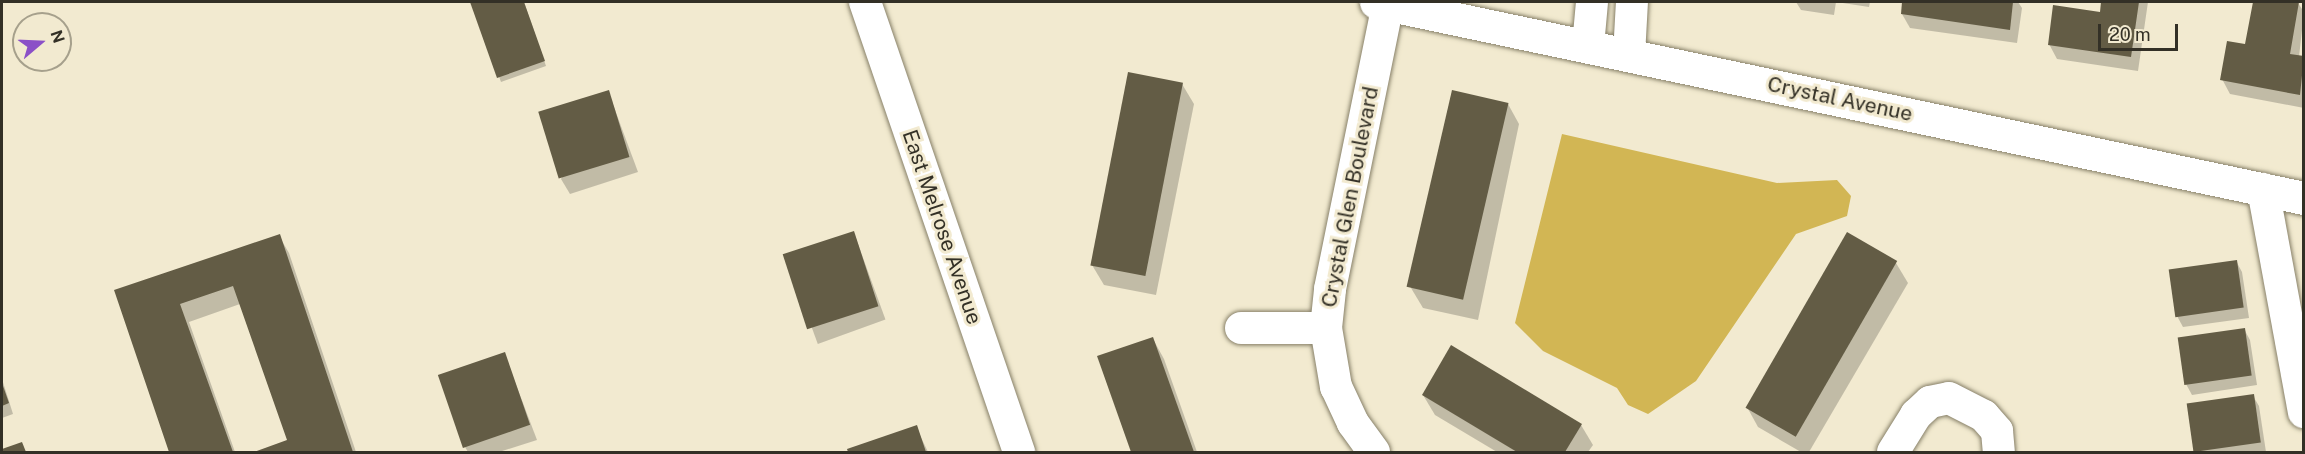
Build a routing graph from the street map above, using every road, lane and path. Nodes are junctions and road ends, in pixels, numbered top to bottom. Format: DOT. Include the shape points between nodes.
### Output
graph roads {
  1 [pos="865,2"];
  2 [pos="1592,2"];
  3 [pos="1632,2"];
  4 [pos="1382,3"];
  5 [pos="1588,46"];
  6 [pos="1629,55"];
  7 [pos="2263,189"];
  8 [pos="2304,198"];
  9 [pos="1241,328"];
  10 [pos="1326,328"];
  11 [pos="2304,412"];
  12 [pos="1019,453"];
  13 [pos="1374,453"];
  14 [pos="1893,453"];
  15 [pos="1999,453"];
  1 -- 12 [label="street, East Melrose Avenue"];
  2 -- 5 [label="street"];
  3 -- 6 [label="street"];
  4 -- 5 [label="street, Crystal Avenue"];
  4 -- 10 [label="street, Crystal Glen Boulevard"];
  5 -- 6 [label="street, Crystal Avenue"];
  6 -- 7 [label="street, Crystal Avenue"];
  7 -- 8 [label="street, Crystal Avenue"];
  7 -- 11 [label="street"];
  9 -- 10 [label="street"];
  10 -- 13 [label="street, Crystal Glen Boulevard" via="1336,387 1353,423"];
  14 -- 15 [label="street" via="1916,415 1930,402 1949,398 1984,416 1997,431"];
}
